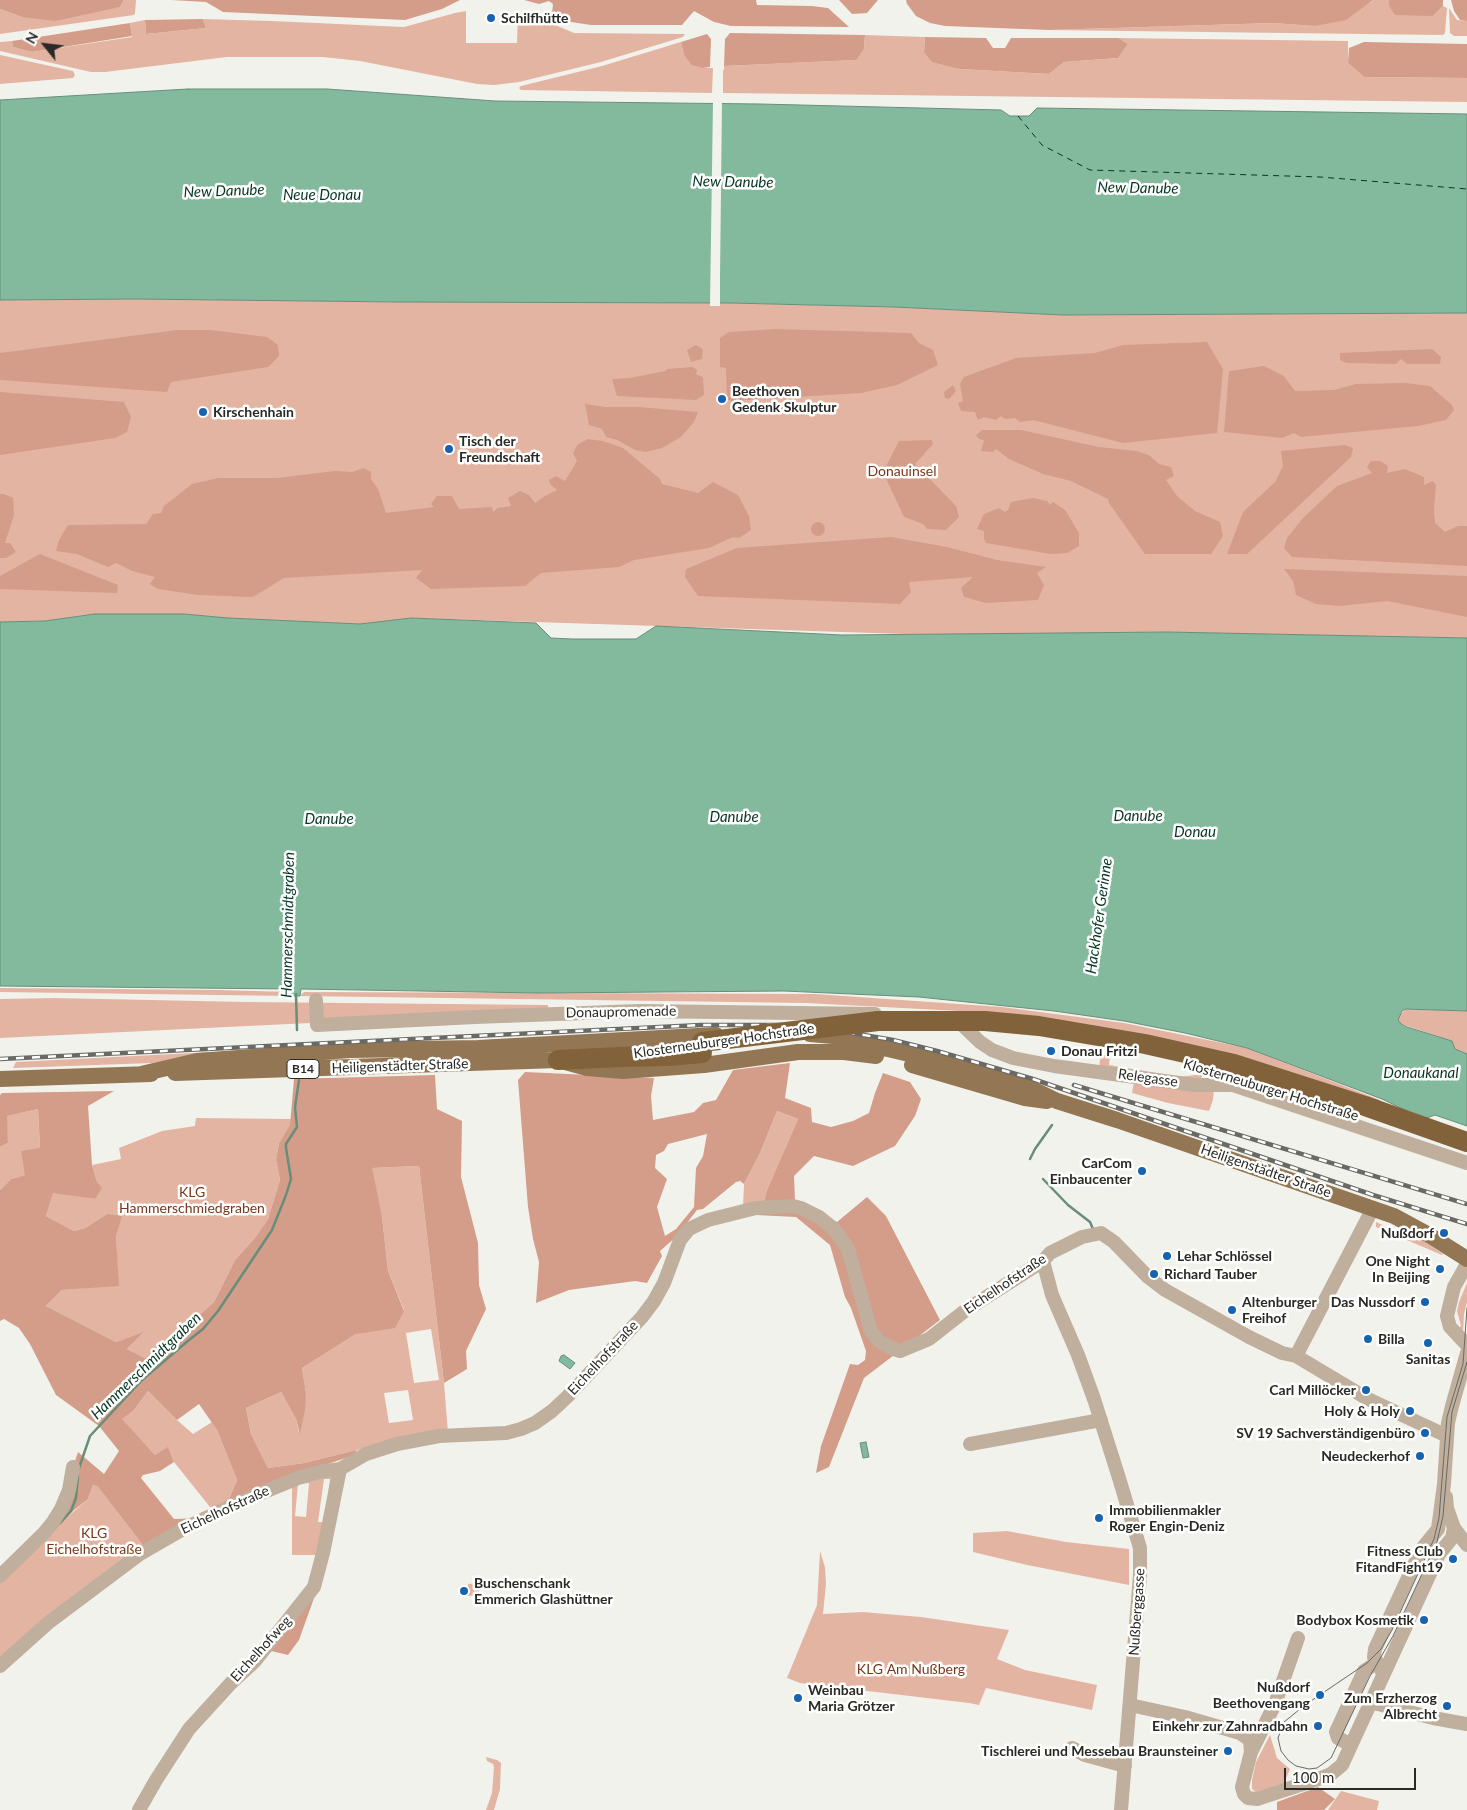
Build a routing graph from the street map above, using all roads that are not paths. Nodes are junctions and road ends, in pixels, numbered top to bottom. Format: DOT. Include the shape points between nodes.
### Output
graph roads {
  1 [pos="316,1000"];
  2 [pos="951,1016"];
  3 [pos="620,1057"];
  4 [pos="558,1060"];
  5 [pos="141,1074"];
  6 [pos="0,1079"];
  7 [pos="1057,1101"];
  8 [pos="1467,1142"];
  9 [pos="1467,1154"];
  10 [pos="1467,1163"];
  11 [pos="1373,1208"];
  12 [pos="1467,1259"];
  13 [pos="1043,1261"];
  14 [pos="1467,1264"];
  15 [pos="1467,1345"];
  16 [pos="1467,1353"];
  17 [pos="1296,1356"];
  18 [pos="1101,1420"];
  19 [pos="1447,1436"];
  20 [pos="970,1444"];
  21 [pos="74,1467"];
  22 [pos="340,1469"];
  23 [pos="1444,1484"];
  24 [pos="1438,1529"];
  25 [pos="1452,1534"];
  26 [pos="1467,1546"];
  27 [pos="0,1576"];
  28 [pos="1298,1638"];
  29 [pos="0,1666"];
  30 [pos="1380,1668"];
  31 [pos="1370,1702"];
  32 [pos="1130,1705"];
  33 [pos="1467,1724"];
  34 [pos="1351,1745"];
  35 [pos="1072,1748"];
  36 [pos="1251,1752"];
  37 [pos="1125,1766"];
  38 [pos="139,1810"];
  39 [pos="1121,1810"];
  1 -- 2 [label="street, Donaupromenade" via="317,1026 639,1011"];
  2 -- 10 [label="street, Relegasse" via="980,1042 1013,1058 1194,1085 1233,1085"];
  3 -- 4 [label="highway, Heiligenstädter Straße / B14"];
  3 -- 8 [label="highway, Klosterneuburger Hochstraße / B14, bridge" via="702,1042 878,1021 994,1022 1092,1034 1234,1064"];
  3 -- 9 [label="highway, Klosterneuburger Hochstraße / B14" via="668,1056 841,1035 920,1030 1054,1039 1122,1050 1238,1078"];
  4 -- 5 [label="main road, Heiligenstädter Straße / B14"];
  4 -- 7 [label="main road" via="587,1068 623,1071 798,1052 844,1052 872,1055 1025,1098"];
  5 -- 6 [label="main road, Heiligenstädter Straße / B14"];
  5 -- 7 [label="main road" via="197,1061 350,1050 585,1043 777,1030 833,1036 947,1062 1030,1088"];
  7 -- 11 [label="main road, Heiligenstädter Straße"];
  11 -- 12 [label="main road, Heiligenstädter Straße" via="1394,1216"];
  11 -- 17 [label="street"];
  13 -- 17 [label="street, Eichelhofstraße" via="1050,1253 1082,1237 1101,1233 1165,1290 1249,1337"];
  13 -- 18 [label="street, Nußberggasse" via="1052,1295"];
  13 -- 22 [label="street, Eichelhofstraße" via="966,1310 929,1339 900,1351 885,1345 871,1331 848,1250 834,1230 819,1217 788,1206 756,1208 708,1220 684,1235 664,1283 642,1317 552,1411 521,1429 408,1441 366,1454"];
  14 -- 15 [label="street" via="1454,1287 1447,1316 1450,1327"];
  16 -- 19 [label="street"];
  17 -- 19 [label="street" via="1368,1399"];
  18 -- 20 [label="street"];
  18 -- 32 [label="street, Nußberggasse" via="1140,1548"];
  19 -- 23 [label="street"];
  21 -- 27 [label="street" via="69,1490 53,1522"];
  22 -- 29 [label="street, Eichelhofstraße" via="272,1488 158,1542 73,1603"];
  22 -- 38 [label="street, Eichelhofweg" via="314,1587 255,1661 189,1729"];
  23 -- 24 [label="street"];
  23 -- 25 [label="street"];
  24 -- 25 [label="street"];
  24 -- 30 [label="street" via="1421,1550 1376,1644 1373,1652"];
  25 -- 26 [label="street"];
  25 -- 30 [label="street" via="1439,1554 1391,1660"];
  28 -- 36 [label="street" via="1275,1704"];
  30 -- 31 [label="street"];
  30 -- 34 [label="street" via="1364,1672 1336,1732 1338,1738"];
  31 -- 33 [label="street"];
  31 -- 34 [label="street"];
  32 -- 36 [label="street" via="1236,1731 1250,1740"];
  32 -- 37 [label="street, Nußberggasse"];
  34 -- 36 [label="street" via="1342,1765 1331,1774 1253,1800 1246,1797 1242,1787"];
  35 -- 37 [label="street"];
  37 -- 39 [label="street, Nußberggasse"];
}
